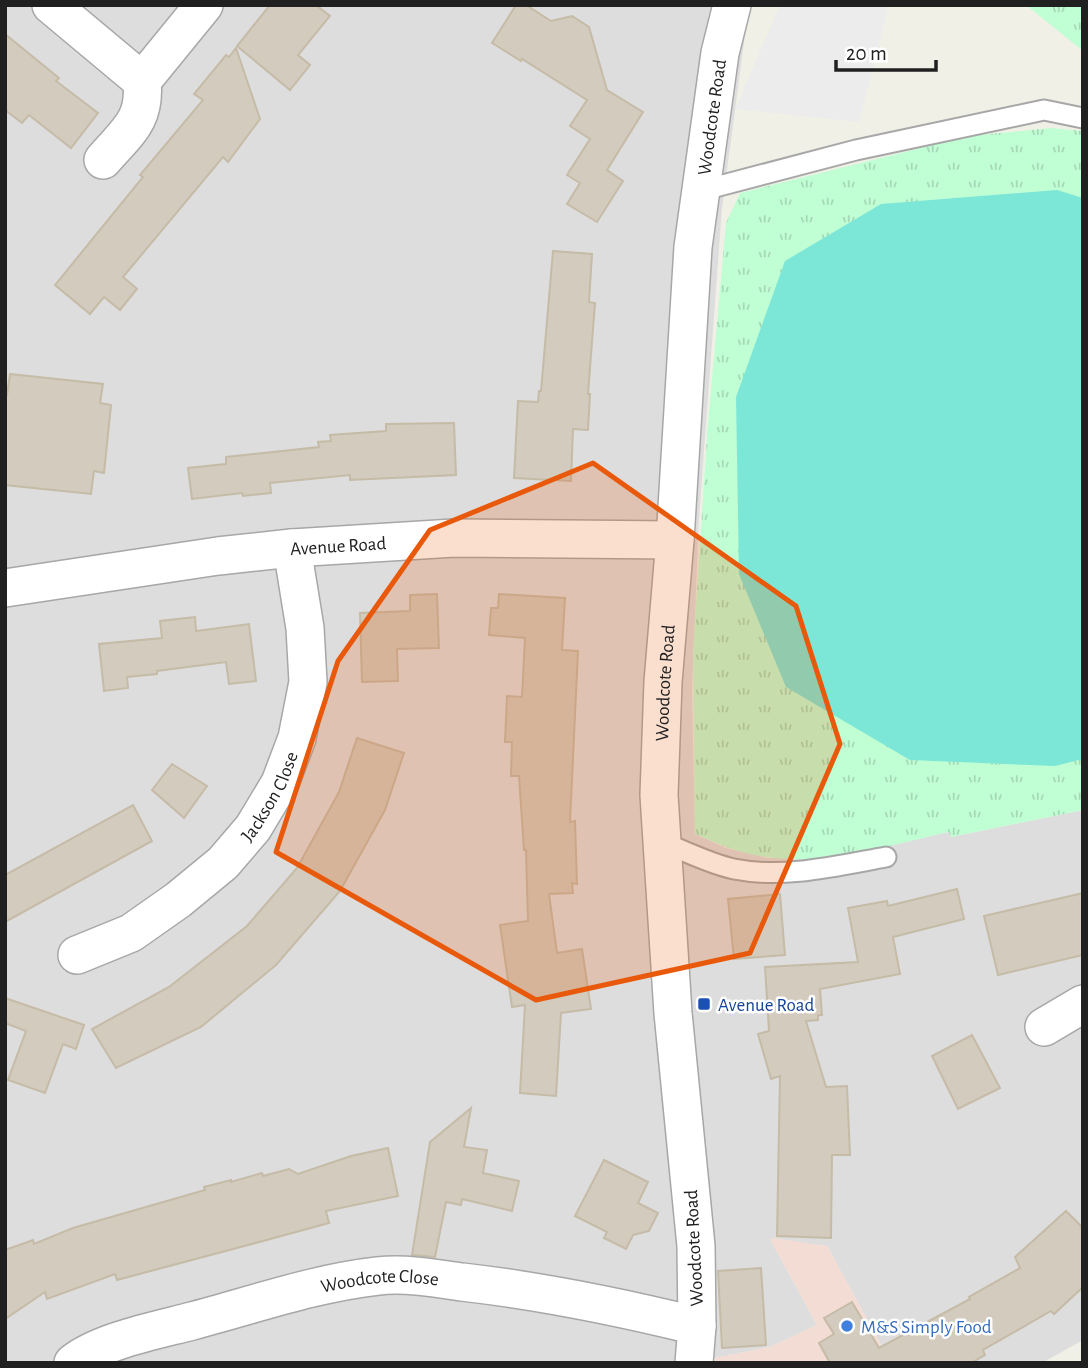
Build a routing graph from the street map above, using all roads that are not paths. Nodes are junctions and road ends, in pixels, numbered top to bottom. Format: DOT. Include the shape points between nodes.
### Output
graph roads {
  1 [pos="51,5"];
  2 [pos="204,5"];
  3 [pos="732,5"];
  4 [pos="142,81"];
  5 [pos="1083,118"];
  6 [pos="103,160"];
  7 [pos="700,191"];
  8 [pos="675,540"];
  9 [pos="292,548"];
  10 [pos="5,588"];
  11 [pos="662,842"];
  12 [pos="886,858"];
  13 [pos="77,956"];
  14 [pos="1083,1004"];
  15 [pos="1044,1027"];
  16 [pos="697,1326"];
  17 [pos="73,1363"];
  18 [pos="694,1363"];
  1 -- 4 [label="street"];
  2 -- 4 [label="street"];
  3 -- 7 [label="street, Woodcote Road" via="720,53"];
  4 -- 6 [label="street" via="139,117"];
  5 -- 7 [label="lane" via="1044,110 856,150"];
  7 -- 8 [label="street, Woodcote Road"];
  8 -- 9 [label="street, Avenue Road" via="454,538"];
  8 -- 11 [label="street, Woodcote Road" via="663,682"];
  9 -- 10 [label="street, Avenue Road"];
  9 -- 13 [label="street, Jackson Close" via="308,682 297,738 280,783 253,828 223,863 131,933"];
  11 -- 12 [label="lane" via="732,869 755,871 794,873"];
  11 -- 16 [label="street, Woodcote Road" via="696,1247"];
  14 -- 15 [label="street"];
  16 -- 17 [label="street, Woodcote Close" via="624,1308 488,1285 380,1276 337,1282 120,1341"];
  16 -- 18 [label="street, Woodcote Road"];
}
